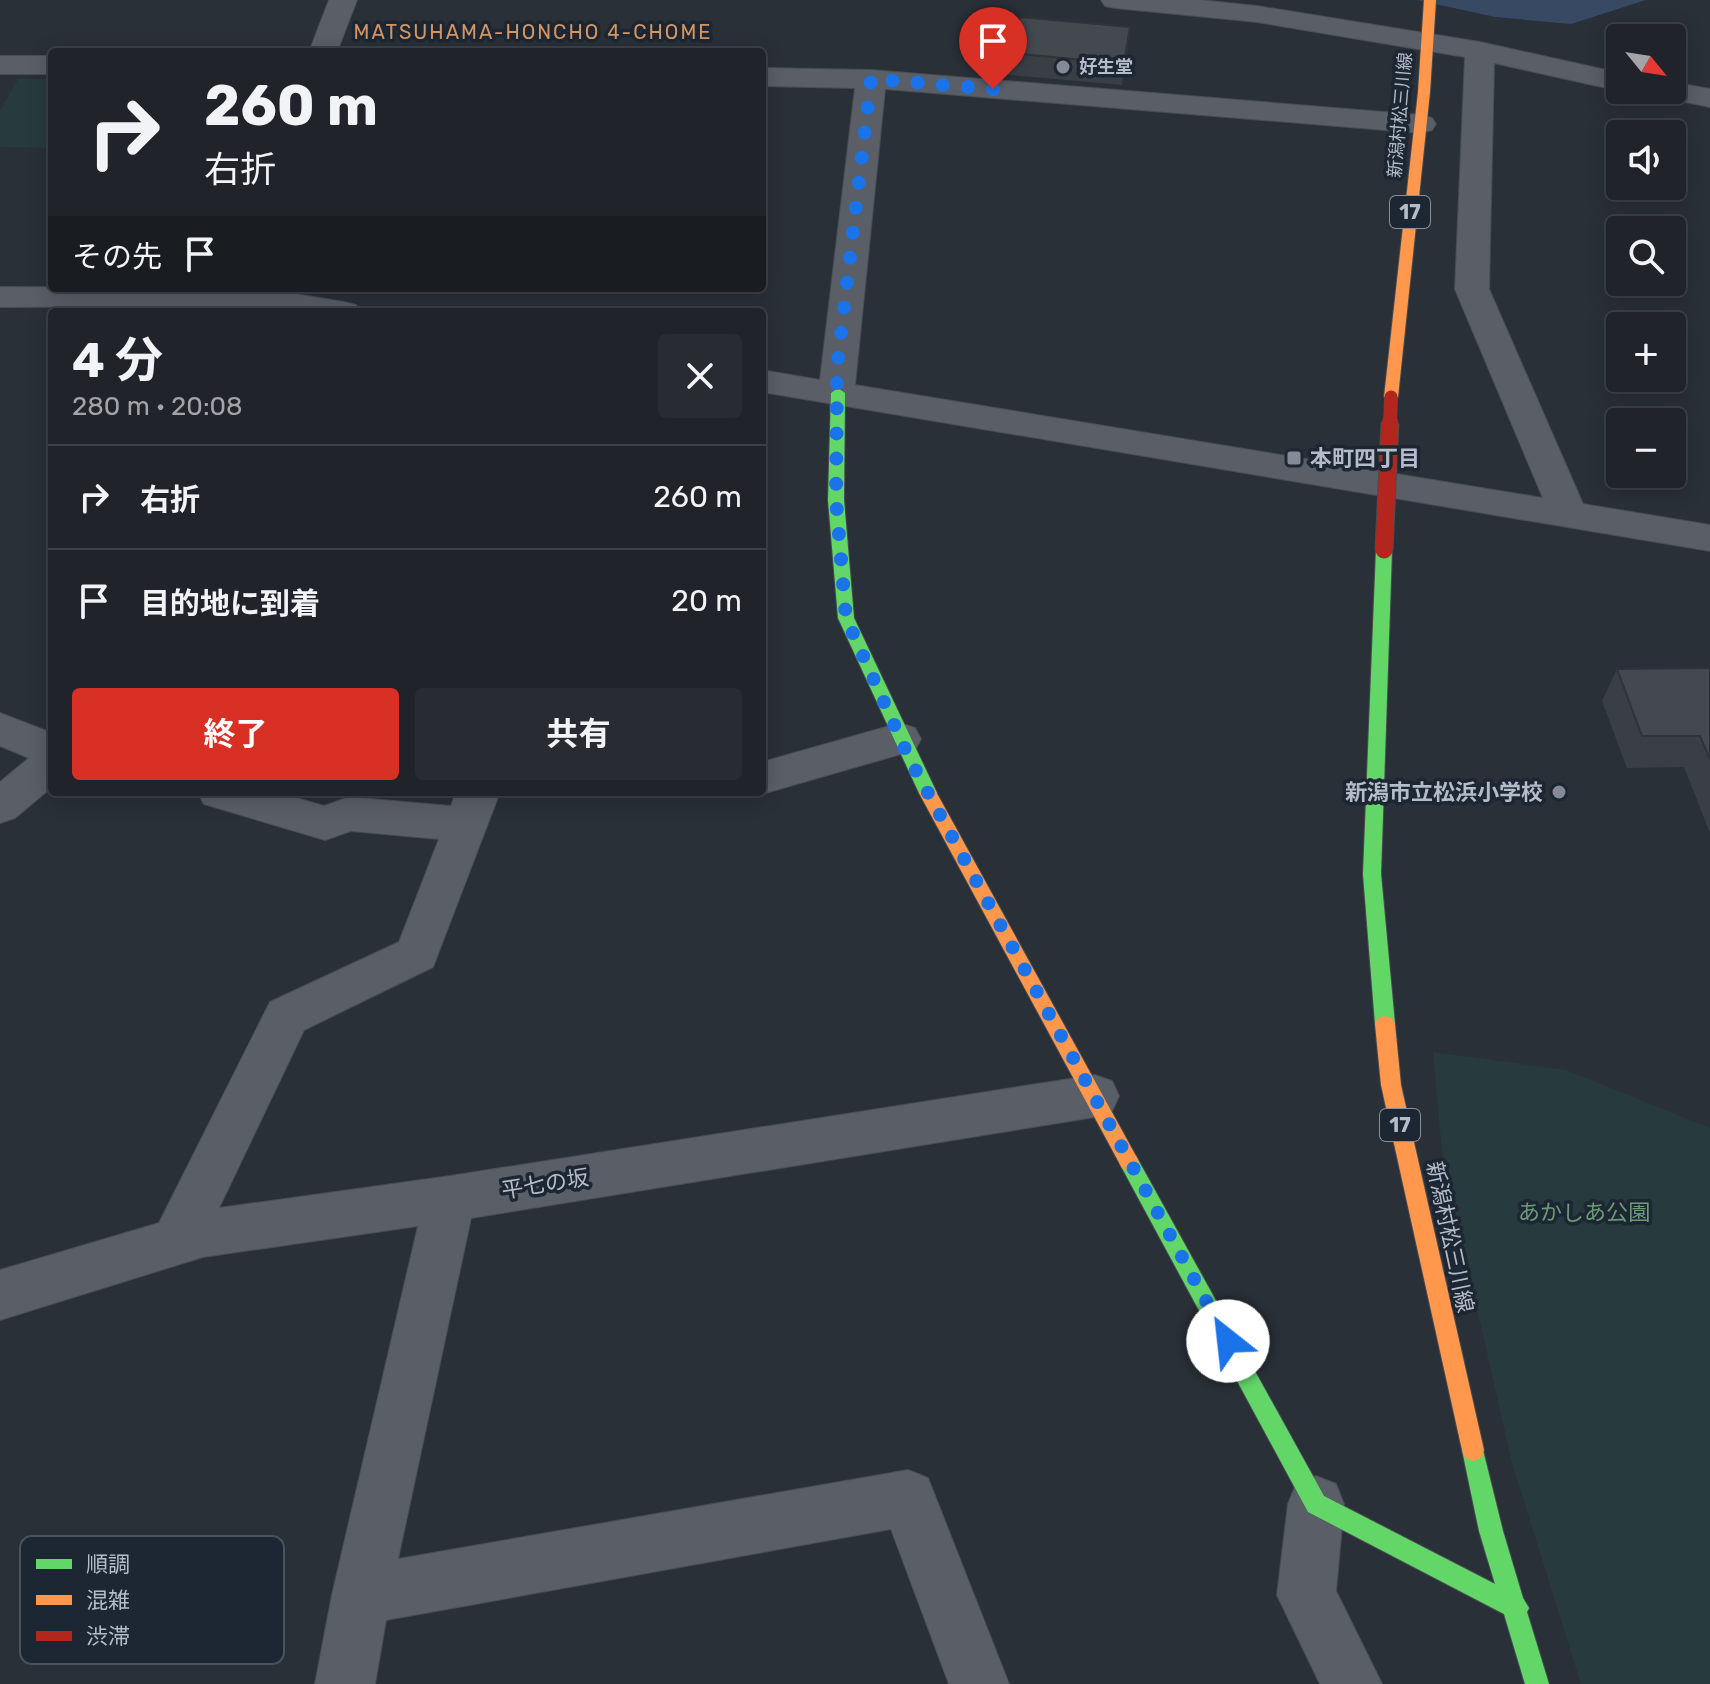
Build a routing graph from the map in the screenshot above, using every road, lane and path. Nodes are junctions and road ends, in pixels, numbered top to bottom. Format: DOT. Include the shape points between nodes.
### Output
graph roads {
  1 [pos="343,0"];
  2 [pos="1115,0"];
  3 [pos="1430,0"];
  4 [pos="1427,34"];
  5 [pos="325,48"];
  6 [pos="1480,51"];
  7 [pos="0,65"];
  8 [pos="48,65"];
  9 [pos="766,77"];
  10 [pos="871,79"];
  11 [pos="1606,79"];
  12 [pos="1686,94"];
  13 [pos="1710,98"];
  14 [pos="1421,124"];
  15 [pos="0,297"];
  16 [pos="247,299"];
  17 [pos="314,308"];
  18 [pos="766,382"];
  19 [pos="838,393"];
  20 [pos="1569,516"];
  21 [pos="1710,538"];
  22 [pos="0,728"];
  23 [pos="900,739"];
  24 [pos="48,749"];
  25 [pos="48,766"];
  26 [pos="766,777"];
  27 [pos="233,796"];
  28 [pos="0,806"];
  29 [pos="472,808"];
  30 [pos="1095,1096"];
  31 [pos="450,1199"];
  32 [pos="177,1241"];
  33 [pos="0,1295"];
  34 [pos="1316,1504"];
  35 [pos="361,1595"];
  36 [pos="1517,1608"];
  37 [pos="345,1684"];
  38 [pos="979,1684"];
  39 [pos="1352,1684"];
  40 [pos="1537,1684"];
  1 -- 5 [label="street"];
  2 -- 4 [label="street"];
  3 -- 4 [label="main road, 17"];
  4 -- 6 [label="street"];
  4 -- 14 [label="main road, 新潟村松三川線 / 17"];
  6 -- 11 [label="street"];
  6 -- 20 [label="street" via="1472,289"];
  7 -- 8 [label="street"];
  9 -- 10 [label="street"];
  10 -- 14 [label="street"];
  10 -- 19 [label="street"];
  12 -- 13 [label="street"];
  14 -- 36 [label="main road, 新潟村松三川線 / 17, bridge" via="1391,397 1372,874 1391,1085 1491,1531"];
  15 -- 16 [label="street"];
  16 -- 17 [label="street"];
  18 -- 19 [label="street"];
  19 -- 20 [label="street"];
  19 -- 23 [label="main road" via="836,500 846,618"];
  20 -- 21 [label="street"];
  22 -- 24 [label="street"];
  23 -- 26 [label="street"];
  23 -- 30 [label="main road"];
  25 -- 28 [label="street"];
  27 -- 29 [label="street" via="325,823 349,814"];
  29 -- 32 [label="street" via="417,954 287,1016"];
  30 -- 31 [label="street, 平七の坂"];
  30 -- 34 [label="main road"];
  31 -- 32 [label="street, 平七の坂"];
  31 -- 35 [label="street"];
  32 -- 33 [label="street, 平七の坂"];
  34 -- 36 [label="main road"];
  34 -- 39 [label="street" via="1306,1595"];
  35 -- 37 [label="street"];
  35 -- 38 [label="street" via="908,1498"];
  36 -- 40 [label="main road, 新潟村松三川線 / 17"];
}
